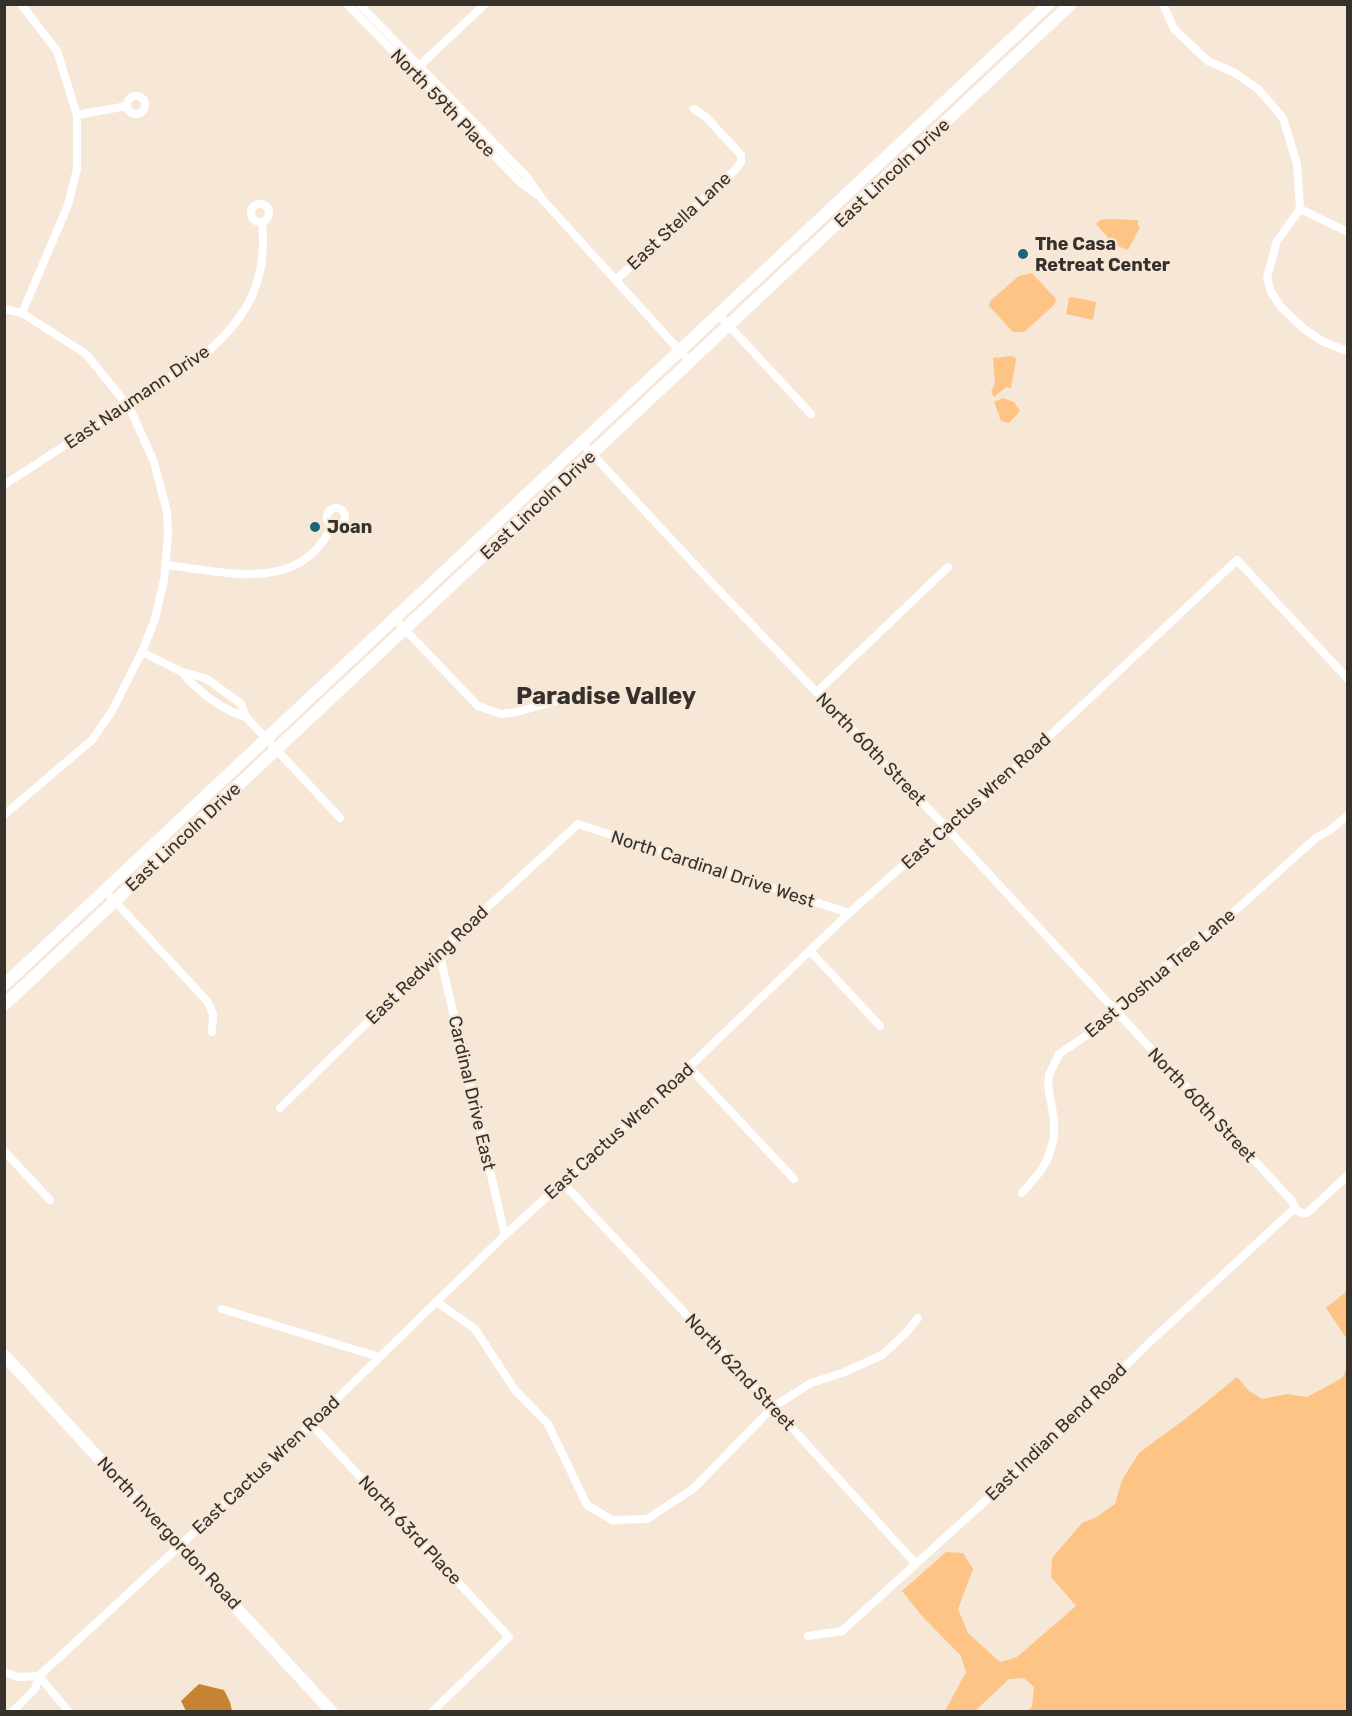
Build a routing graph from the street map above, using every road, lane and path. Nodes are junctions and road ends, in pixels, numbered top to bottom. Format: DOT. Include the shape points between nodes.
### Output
graph roads {
  1 [pos="21,4"];
  2 [pos="347,4"];
  3 [pos="360,4"];
  4 [pos="485,4"];
  5 [pos="1049,4"];
  6 [pos="1071,4"];
  7 [pos="1163,4"];
  8 [pos="416,69"];
  9 [pos="127,106"];
  10 [pos="694,109"];
  11 [pos="76,115"];
  12 [pos="1300,209"];
  13 [pos="262,223"];
  14 [pos="1347,232"];
  15 [pos="616,280"];
  16 [pos="4,309"];
  17 [pos="22,313"];
  18 [pos="719,315"];
  19 [pos="729,326"];
  20 [pos="1346,350"];
  21 [pos="680,352"];
  22 [pos="690,362"];
  23 [pos="127,405"];
  24 [pos="811,414"];
  25 [pos="582,443"];
  26 [pos="592,454"];
  27 [pos="4,485"];
  28 [pos="498,521"];
  29 [pos="332,526"];
  30 [pos="508,532"];
  31 [pos="166,565"];
  32 [pos="948,567"];
  33 [pos="394,618"];
  34 [pos="405,629"];
  35 [pos="142,652"];
  36 [pos="182,672"];
  37 [pos="1347,679"];
  38 [pos="817,692"];
  39 [pos="571,697"];
  40 [pos="246,717"];
  41 [pos="267,739"];
  42 [pos="277,750"];
  43 [pos="4,815"];
  44 [pos="1347,815"];
  45 [pos="340,818"];
  46 [pos="578,824"];
  47 [pos="947,829"];
  48 [pos="104,890"];
  49 [pos="115,902"];
  50 [pos="849,913"];
  51 [pos="439,952"];
  52 [pos="811,952"];
  53 [pos="4,985"];
  54 [pos="4,1005"];
  55 [pos="1116,1012"];
  56 [pos="880,1026"];
  57 [pos="212,1032"];
  58 [pos="689,1067"];
  59 [pos="280,1108"];
  60 [pos="4,1151"];
  61 [pos="1347,1175"];
  62 [pos="794,1179"];
  63 [pos="562,1182"];
  64 [pos="1022,1193"];
  65 [pos="50,1200"];
  66 [pos="1294,1209"];
  67 [pos="505,1235"];
  68 [pos="437,1302"];
  69 [pos="222,1309"];
  70 [pos="918,1318"];
  71 [pos="4,1355"];
  72 [pos="379,1357"];
  73 [pos="774,1407"];
  74 [pos="310,1424"];
  75 [pos="181,1545"];
  76 [pos="916,1564"];
  77 [pos="808,1636"];
  78 [pos="4,1672"];
  79 [pos="39,1676"];
  80 [pos="12,1712"];
  81 [pos="69,1712"];
  82 [pos="332,1712"];
  83 [pos="432,1712"];
  1 -- 11 [label="street" via="57,51"];
  2 -- 8 [label="street, North 59th Place"];
  3 -- 8 [label="street, North 59th Place"];
  4 -- 8 [label="street"];
  5 -- 18 [label="main road, East Lincoln Drive"];
  6 -- 19 [label="main road, East Lincoln Drive"];
  7 -- 12 [label="street" via="1174,29 1208,61 1258,89 1283,118 1297,164"];
  8 -- 15 [label="street, North 59th Place" via="527,177 542,199"];
  9 -- 11 [label="street"];
  10 -- 15 [label="street, East Stella Lane" via="741,155 741,162"];
  11 -- 17 [label="street" via="77,169 68,205"];
  12 -- 14 [label="street"];
  12 -- 20 [label="street" via="1277,241 1267,277 1271,292 1304,329"];
  13 -- 23 [label="street, East Naumann Drive" via="260,274 238,321 205,354"];
  15 -- 21 [label="street, North 59th Place"];
  16 -- 17 [label="street"];
  17 -- 23 [label="street" via="86,354"];
  18 -- 19 [label="street"];
  18 -- 21 [label="main road, East Lincoln Drive"];
  19 -- 22 [label="main road, East Lincoln Drive"];
  19 -- 24 [label="street"];
  21 -- 22 [label="street, North 59th Place"];
  21 -- 25 [label="main road, East Lincoln Drive"];
  22 -- 26 [label="main road, East Lincoln Drive"];
  23 -- 27 [label="street, East Naumann Drive"];
  23 -- 31 [label="street" via="144,435 162,486"];
  25 -- 26 [label="street, North 60th Street"];
  25 -- 28 [label="main road, East Lincoln Drive"];
  26 -- 30 [label="main road, East Lincoln Drive"];
  26 -- 38 [label="street, North 60th Street"];
  28 -- 30 [label="main road"];
  28 -- 33 [label="main road, East Lincoln Drive"];
  29 -- 31 [label="street" via="313,555 279,572"];
  30 -- 34 [label="main road, East Lincoln Drive"];
  31 -- 35 [label="street" via="161,598"];
  32 -- 38 [label="street"];
  33 -- 34 [label="street"];
  33 -- 41 [label="main road, East Lincoln Drive"];
  34 -- 39 [label="street" via="478,706 501,714"];
  34 -- 42 [label="main road, East Lincoln Drive"];
  35 -- 36 [label="street"];
  35 -- 43 [label="street" via="112,711 92,740"];
  36 -- 40 [label="street" via="197,689 234,714"];
  36 -- 40 [label="street" via="205,678 224,690 241,705"];
  37 -- 47 [label="street, East Cactus Wren Road" via="1237,560"];
  38 -- 47 [label="street, North 60th Street"];
  40 -- 41 [label="street"];
  41 -- 42 [label="street"];
  41 -- 48 [label="main road, East Lincoln Drive"];
  42 -- 45 [label="street"];
  42 -- 49 [label="main road, East Lincoln Drive"];
  44 -- 55 [label="street, East Joshua Tree Lane" via="1216,928 1183,950"];
  46 -- 50 [label="street, North Cardinal Drive West"];
  46 -- 51 [label="street, East Redwing Road"];
  47 -- 50 [label="street, East Cactus Wren Road"];
  47 -- 55 [label="street, North 60th Street"];
  48 -- 49 [label="street"];
  48 -- 53 [label="main road, East Lincoln Drive"];
  49 -- 54 [label="main road, East Lincoln Drive"];
  49 -- 57 [label="street" via="207,1001 213,1014"];
  50 -- 52 [label="street, East Cactus Wren Road"];
  51 -- 59 [label="street, East Redwing Road"];
  51 -- 67 [label="street, Cardinal Drive East"];
  52 -- 56 [label="street"];
  52 -- 58 [label="street, East Cactus Wren Road"];
  55 -- 64 [label="street, East Joshua Tree Lane" via="1059,1054 1053,1064 1048,1086 1054,1138 1048,1158"];
  55 -- 66 [label="street, North 60th Street" via="1292,1201"];
  58 -- 62 [label="street"];
  58 -- 63 [label="street, East Cactus Wren Road"];
  60 -- 65 [label="street"];
  61 -- 66 [label="street" via="1307,1213"];
  63 -- 67 [label="street, East Cactus Wren Road"];
  63 -- 73 [label="street, North 62nd Street"];
  66 -- 76 [label="street, East Indian Bend Road"];
  67 -- 68 [label="street, East Cactus Wren Road"];
  68 -- 72 [label="street, East Cactus Wren Road"];
  68 -- 73 [label="street" via="475,1329 515,1390 548,1424 587,1505 612,1520 647,1519 693,1489"];
  69 -- 72 [label="street"];
  70 -- 73 [label="street" via="882,1355 811,1383"];
  71 -- 75 [label="main road, North Invergordon Road"];
  72 -- 74 [label="street, East Cactus Wren Road"];
  73 -- 76 [label="street, North 62nd Street"];
  74 -- 75 [label="street, East Cactus Wren Road"];
  74 -- 83 [label="street, North 63rd Place" via="508,1637"];
  75 -- 79 [label="street, East Cactus Wren Road"];
  75 -- 82 [label="main road, North Invergordon Road"];
  76 -- 77 [label="street, East Indian Bend Road" via="842,1631"];
  78 -- 79 [label="street" via="18,1677"];
  79 -- 80 [label="street, East Cactus Wren Road" via="35,1689"];
  79 -- 81 [label="street"];
}
